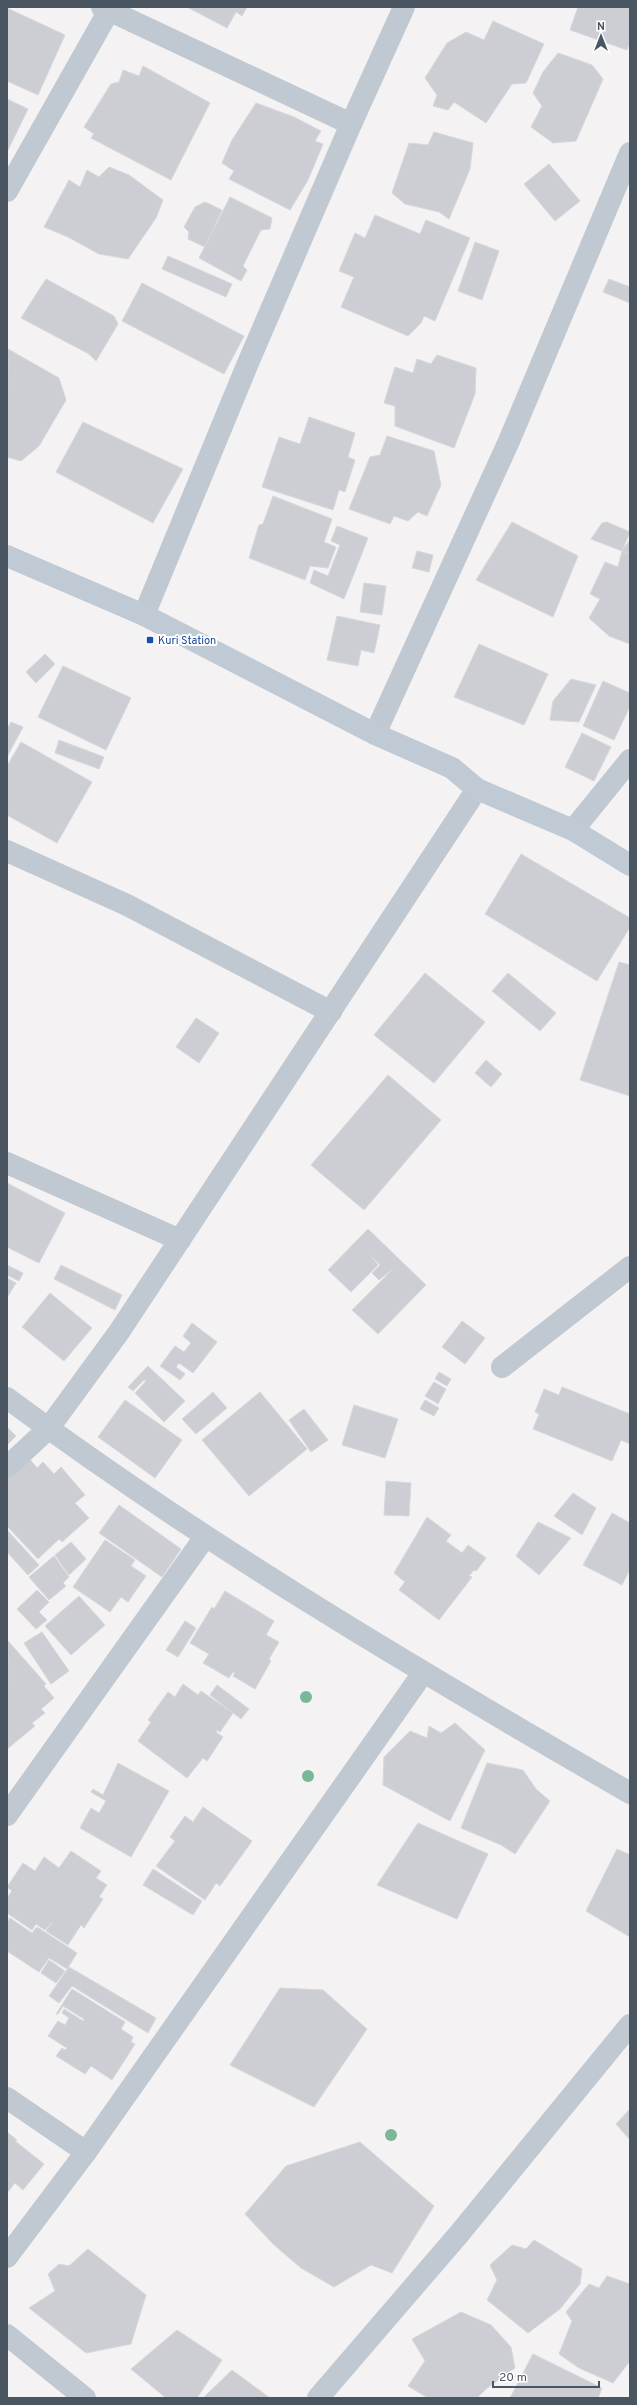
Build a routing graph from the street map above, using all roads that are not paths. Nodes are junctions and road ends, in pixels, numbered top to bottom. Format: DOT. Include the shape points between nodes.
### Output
graph roads {
  1 [pos="404,7"];
  2 [pos="107,8"];
  3 [pos="351,124"];
  4 [pos="630,153"];
  5 [pos="7,191"];
  6 [pos="7,556"];
  7 [pos="144,615"];
  8 [pos="375,734"];
  9 [pos="630,760"];
  10 [pos="477,789"];
  11 [pos="573,830"];
  12 [pos="7,851"];
  13 [pos="630,865"];
  14 [pos="331,1012"];
  15 [pos="7,1163"];
  16 [pos="180,1240"];
  17 [pos="630,1267"];
  18 [pos="502,1367"];
  19 [pos="7,1398"];
  20 [pos="48,1429"];
  21 [pos="7,1467"];
  22 [pos="205,1537"];
  23 [pos="423,1673"];
  24 [pos="630,1793"];
  25 [pos="7,1815"];
  26 [pos="630,2025"];
  27 [pos="7,2098"];
  28 [pos="86,2152"];
  29 [pos="7,2258"];
  30 [pos="7,2335"];
  31 [pos="84,2398"];
  32 [pos="318,2398"];
  1 -- 3 [label="street"];
  2 -- 3 [label="street"];
  2 -- 5 [label="street"];
  3 -- 7 [label="street" via="248,363"];
  4 -- 8 [label="street" via="509,441"];
  6 -- 7 [label="main road"];
  7 -- 8 [label="main road"];
  8 -- 10 [label="main road" via="452,768"];
  9 -- 11 [label="street"];
  10 -- 11 [label="main road"];
  10 -- 14 [label="street"];
  11 -- 13 [label="main road"];
  12 -- 14 [label="street" via="127,905"];
  14 -- 16 [label="street"];
  15 -- 16 [label="street"];
  16 -- 20 [label="street" via="119,1332"];
  17 -- 18 [label="street"];
  19 -- 20 [label="street"];
  20 -- 21 [label="street"];
  20 -- 22 [label="street"];
  22 -- 23 [label="street"];
  22 -- 25 [label="street"];
  23 -- 24 [label="street"];
  23 -- 28 [label="street"];
  26 -- 32 [label="street" via="459,2234"];
  27 -- 28 [label="street"];
  28 -- 29 [label="street"];
  30 -- 31 [label="street"];
}
